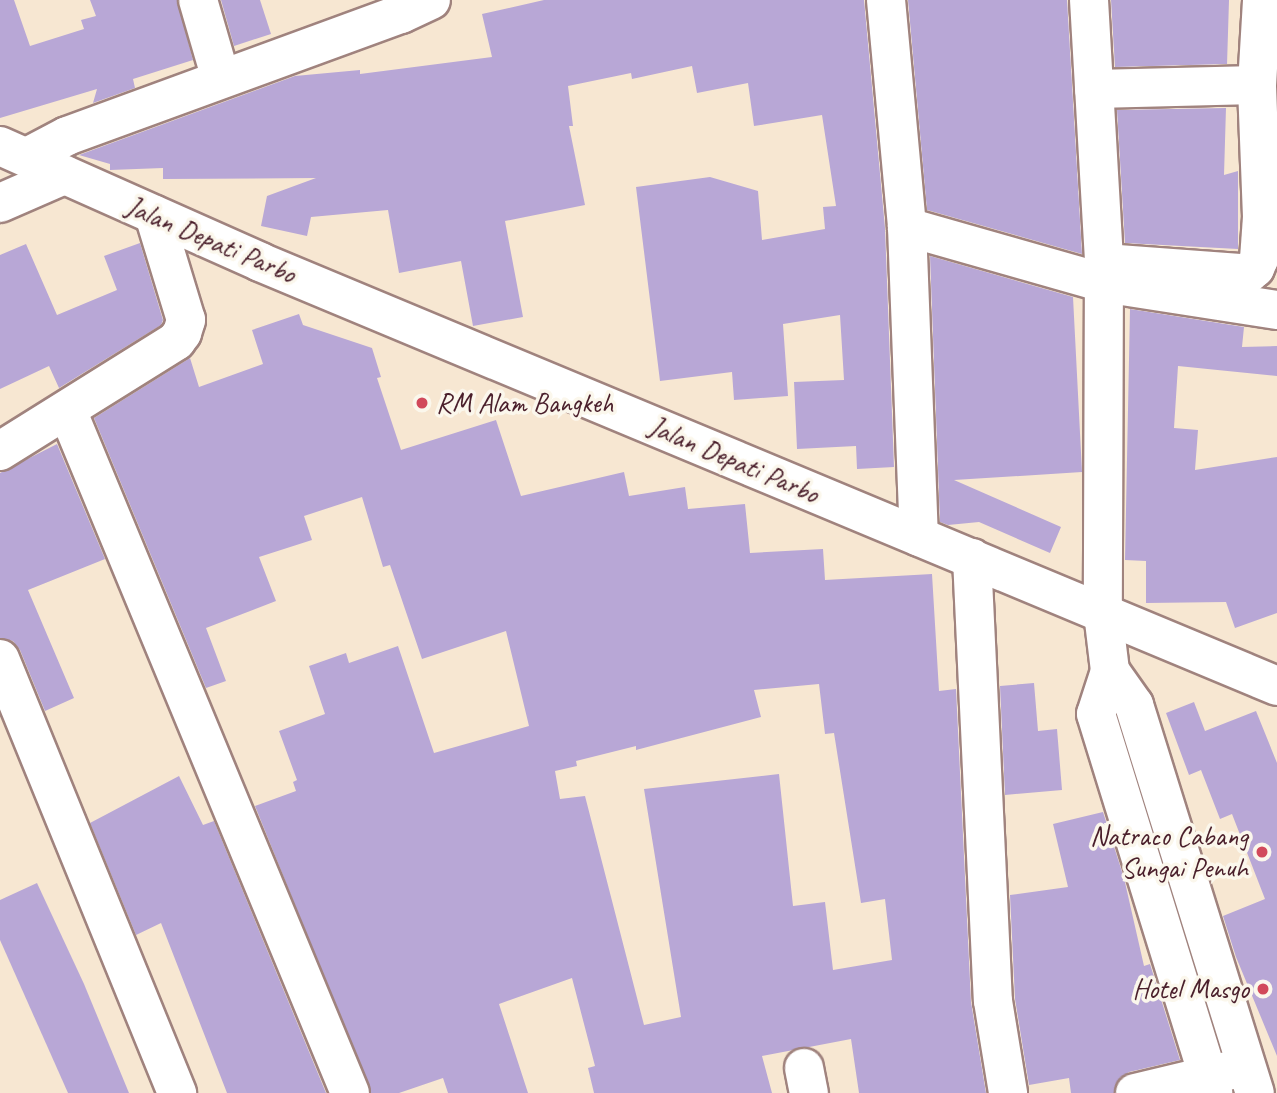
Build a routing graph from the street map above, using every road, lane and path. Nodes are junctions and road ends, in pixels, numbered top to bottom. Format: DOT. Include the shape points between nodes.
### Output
graph roads {
  1 [pos="198,0"];
  2 [pos="431,0"];
  3 [pos="886,0"];
  4 [pos="1089,0"];
  5 [pos="1262,0"];
  6 [pos="221,79"];
  7 [pos="1257,85"];
  8 [pos="1094,89"];
  9 [pos="13,151"];
  10 [pos="64,175"];
  11 [pos="0,203"];
  12 [pos="905,213"];
  13 [pos="155,215"];
  14 [pos="1269,216"];
  15 [pos="1103,273"];
  16 [pos="1277,310"];
  17 [pos="67,410"];
  18 [pos="0,451"];
  19 [pos="919,537"];
  20 [pos="972,558"];
  21 [pos="1103,613"];
  22 [pos="0,659"];
  23 [pos="1110,671"];
  24 [pos="1277,686"];
  25 [pos="1250,1080"];
  26 [pos="1210,1086"];
  27 [pos="177,1093"];
  28 [pos="350,1093"];
  29 [pos="1008,1093"];
  30 [pos="1135,1093"];
  1 -- 6 [label="street"];
  2 -- 6 [label="street"];
  3 -- 12 [label="street"];
  4 -- 8 [label="street"];
  5 -- 7 [label="street"];
  6 -- 9 [label="street"];
  7 -- 8 [label="street"];
  7 -- 14 [label="street"];
  8 -- 15 [label="street"];
  9 -- 10 [label="street, Jalan Depati Parbo"];
  10 -- 11 [label="street"];
  10 -- 13 [label="street, Jalan Depati Parbo"];
  12 -- 15 [label="street"];
  12 -- 19 [label="street"];
  13 -- 17 [label="street" via="186,320 182,333"];
  13 -- 19 [label="street, Jalan Depati Parbo"];
  14 -- 15 [label="street" via="1259,259 1249,272"];
  15 -- 16 [label="street"];
  15 -- 21 [label="street"];
  17 -- 18 [label="street"];
  17 -- 28 [label="street"];
  19 -- 20 [label="street, Jalan Depati Parbo"];
  20 -- 21 [label="street, Jalan Depati Parbo"];
  20 -- 29 [label="street" via="993,1001"];
  21 -- 23 [label="street"];
  21 -- 24 [label="street, Jalan Depati Parbo"];
  22 -- 27 [label="street"];
  23 -- 25 [label="street" via="1134,705"];
  23 -- 26 [label="street" via="1096,714"];
  25 -- 26 [label="street"];
  26 -- 30 [label="street"];
}
